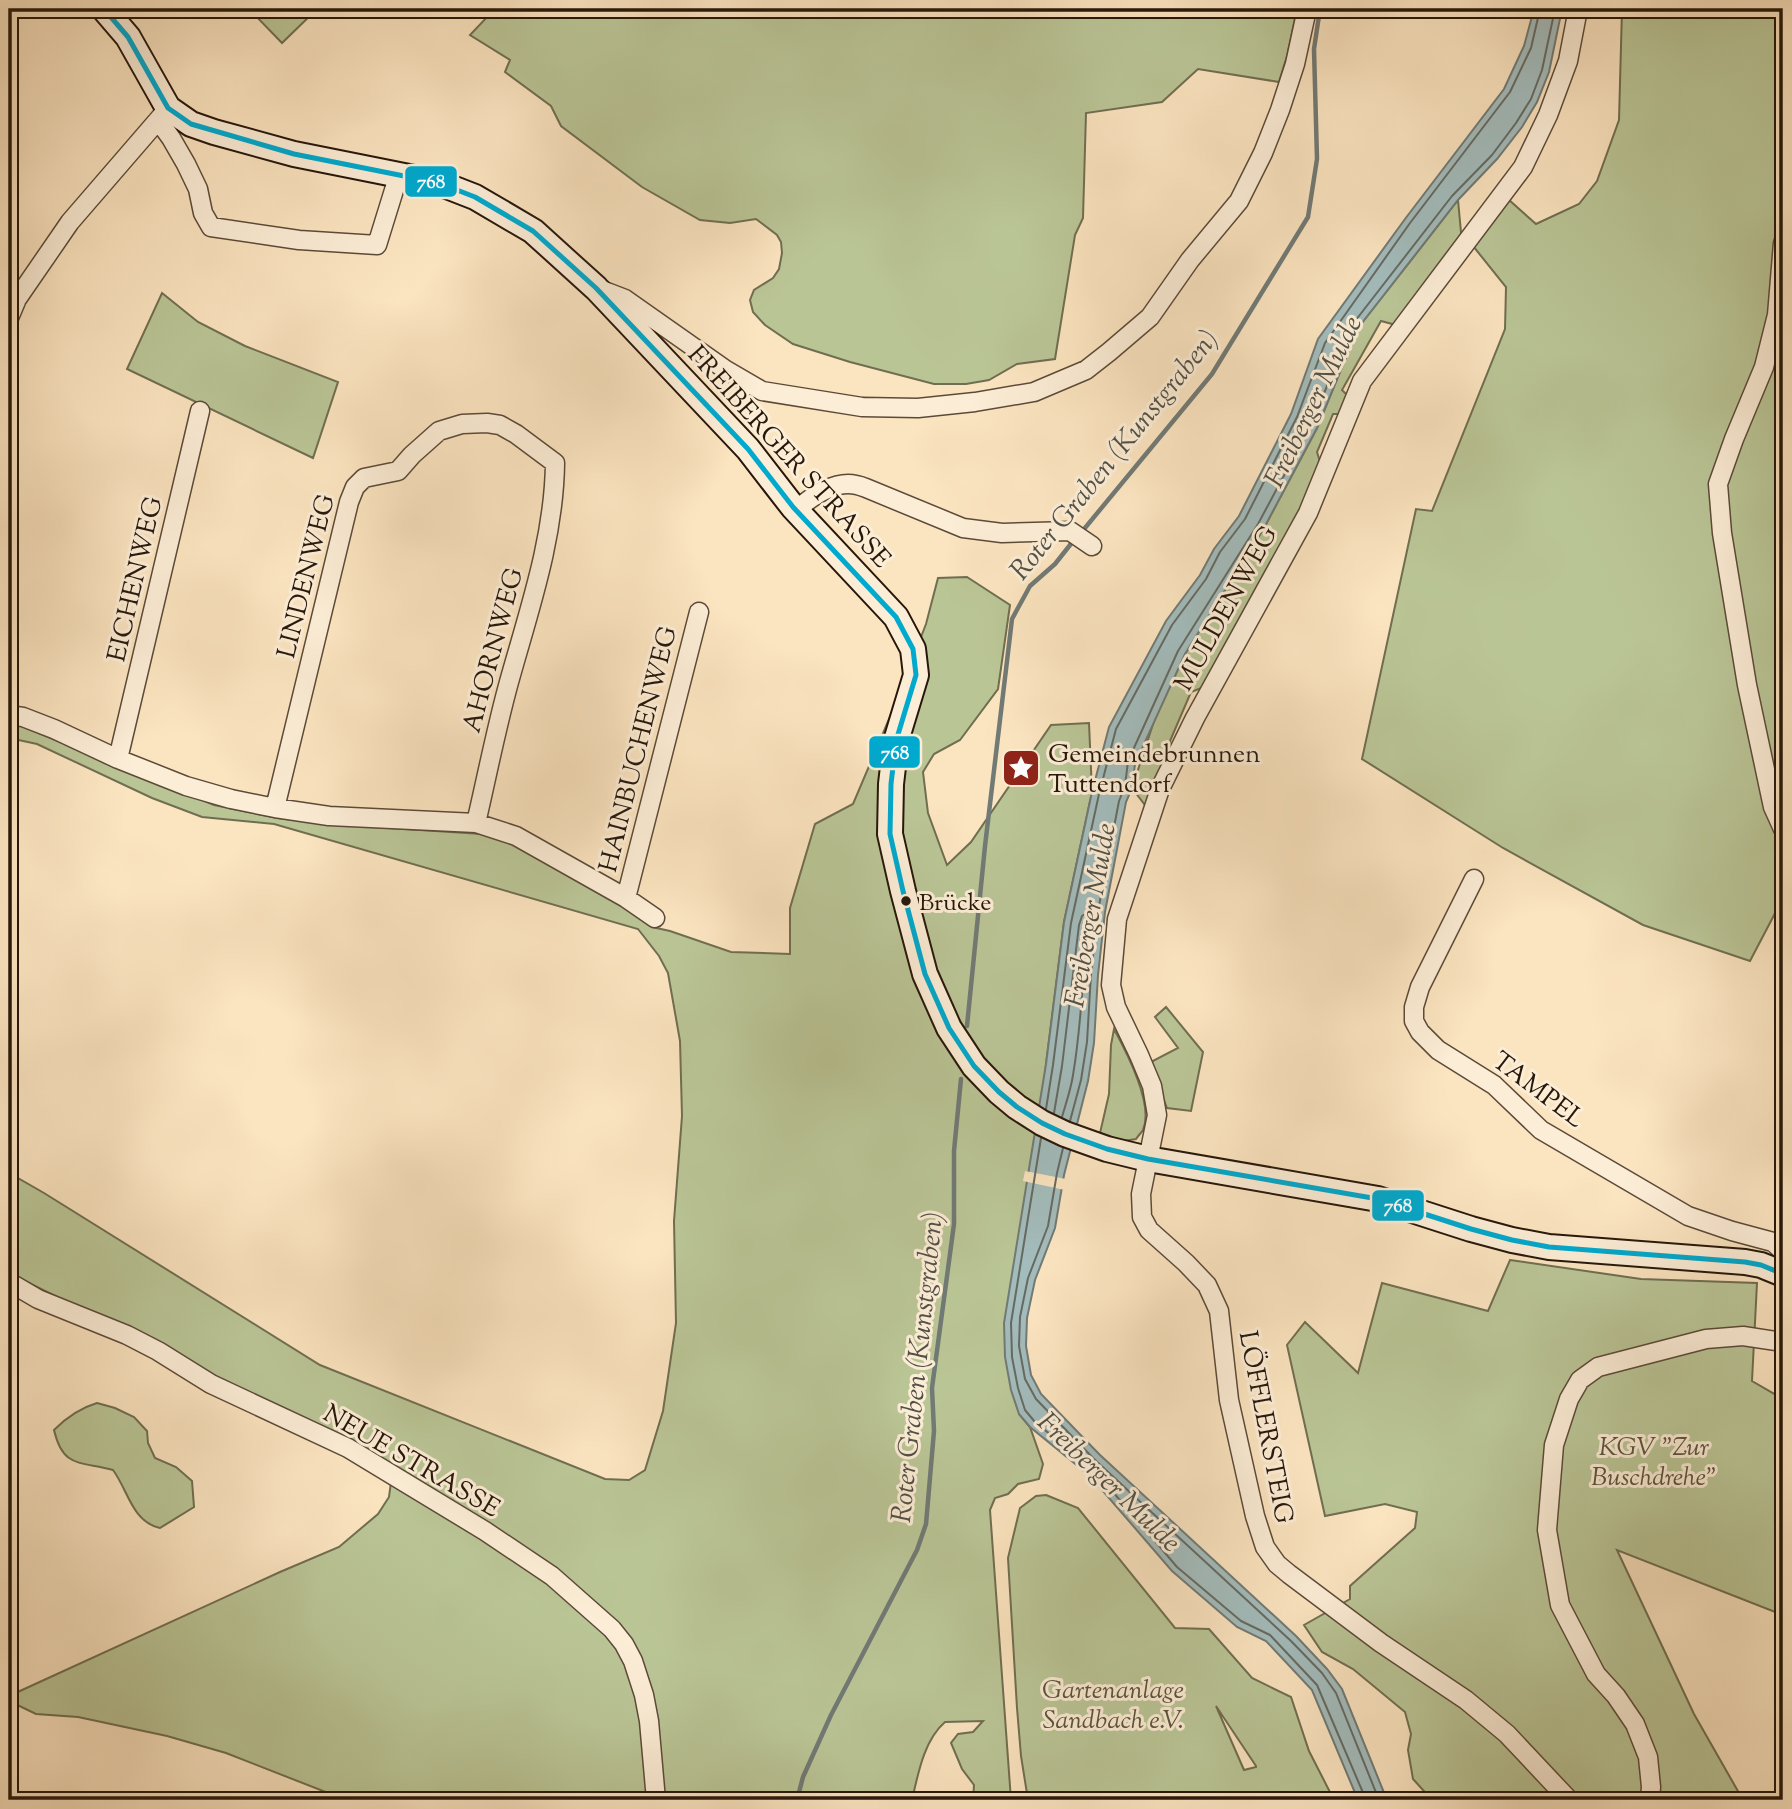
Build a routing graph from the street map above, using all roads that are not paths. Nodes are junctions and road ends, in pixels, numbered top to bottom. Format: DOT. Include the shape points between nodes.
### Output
graph roads {
  1 [pos="104,9"];
  2 [pos="1307,9"];
  3 [pos="1578,9"];
  4 [pos="163,114"];
  5 [pos="399,174"];
  6 [pos="1783,243"];
  7 [pos="597,288"];
  8 [pos="9,318"];
  9 [pos="200,411"];
  10 [pos="555,490"];
  11 [pos="796,510"];
  12 [pos="1086,541"];
  13 [pos="699,612"];
  14 [pos="9,715"];
  15 [pos="118,759"];
  16 [pos="275,808"];
  17 [pos="476,823"];
  18 [pos="1783,829"];
  19 [pos="1474,878"];
  20 [pos="626,898"];
  21 [pos="655,918"];
  22 [pos="1139,1157"];
  23 [pos="1783,1251"];
  24 [pos="1783,1274"];
  25 [pos="9,1282"];
  26 [pos="1783,1342"];
  27 [pos="656,1800"];
  28 [pos="1569,1800"];
  29 [pos="1650,1800"];
  1 -- 4 [label="street, FREIBERGER STRASSE" via="128,37"];
  2 -- 7 [label="street" via="1280,110 1239,201 1150,317 1086,370 1034,392 918,408 862,407 762,391 625,299"];
  3 -- 22 [label="street, MULDENWEG" via="1568,61 1522,167 1362,381 1308,513 1160,789 1117,919 1111,985 1116,1007 1152,1086 1157,1115"];
  4 -- 5 [label="street, FREIBERGER STRASSE" via="294,154"];
  4 -- 5 [label="street" via="211,227 377,245"];
  4 -- 8 [label="street" via="70,222"];
  5 -- 7 [label="street, FREIBERGER STRASSE" via="475,197 533,231"];
  6 -- 18 [label="street" via="1777,315 1764,367 1718,484 1747,685 1773,807"];
  7 -- 11 [label="street, FREIBERGER STRASSE" via="748,449"];
  9 -- 15 [label="street, EICHENWEG"];
  10 -- 16 [label="street, LINDENWEG" via="555,463 516,434 487,423 439,431 398,471 364,478 355,486"];
  10 -- 17 [label="street, AHORNWEG" via="540,575"];
  11 -- 12 [label="street" via="812,497 849,484 963,528 1002,533 1070,531"];
  11 -- 22 [label="street, FREIBERGER STRASSE" via="896,617 913,649 916,675 896,741 890,834 925,974 949,1028 974,1066 1017,1107 1065,1134"];
  13 -- 20 [label="street, HAINBUCHENWEG"];
  14 -- 15 [label="street" via="54,729"];
  15 -- 16 [label="street" via="186,786"];
  16 -- 17 [label="street" via="329,816"];
  17 -- 20 [label="street" via="516,836"];
  19 -- 23 [label="street, TAMPEL" via="1420,987 1414,1021 1420,1032 1438,1050 1494,1085 1541,1130 1688,1216 1773,1242"];
  20 -- 21 [label="street"];
  22 -- 24 [label="street, FREIBERGER STRASSE" via="1378,1199 1471,1229 1549,1247 1745,1262"];
  22 -- 28 [label="street, LÖFFLERSTEIG" via="1142,1217 1149,1230 1207,1285 1219,1311 1229,1400 1265,1547 1289,1574 1507,1734"];
  25 -- 27 [label="street, NEUE STRASSE" via="38,1299 127,1335 211,1384 348,1448 552,1576 612,1629 633,1661 649,1721"];
  26 -- 29 [label="street" via="1743,1336 1706,1339 1598,1367 1580,1380 1569,1399 1555,1445 1548,1530 1560,1605 1596,1674 1635,1724 1648,1757"];
}
